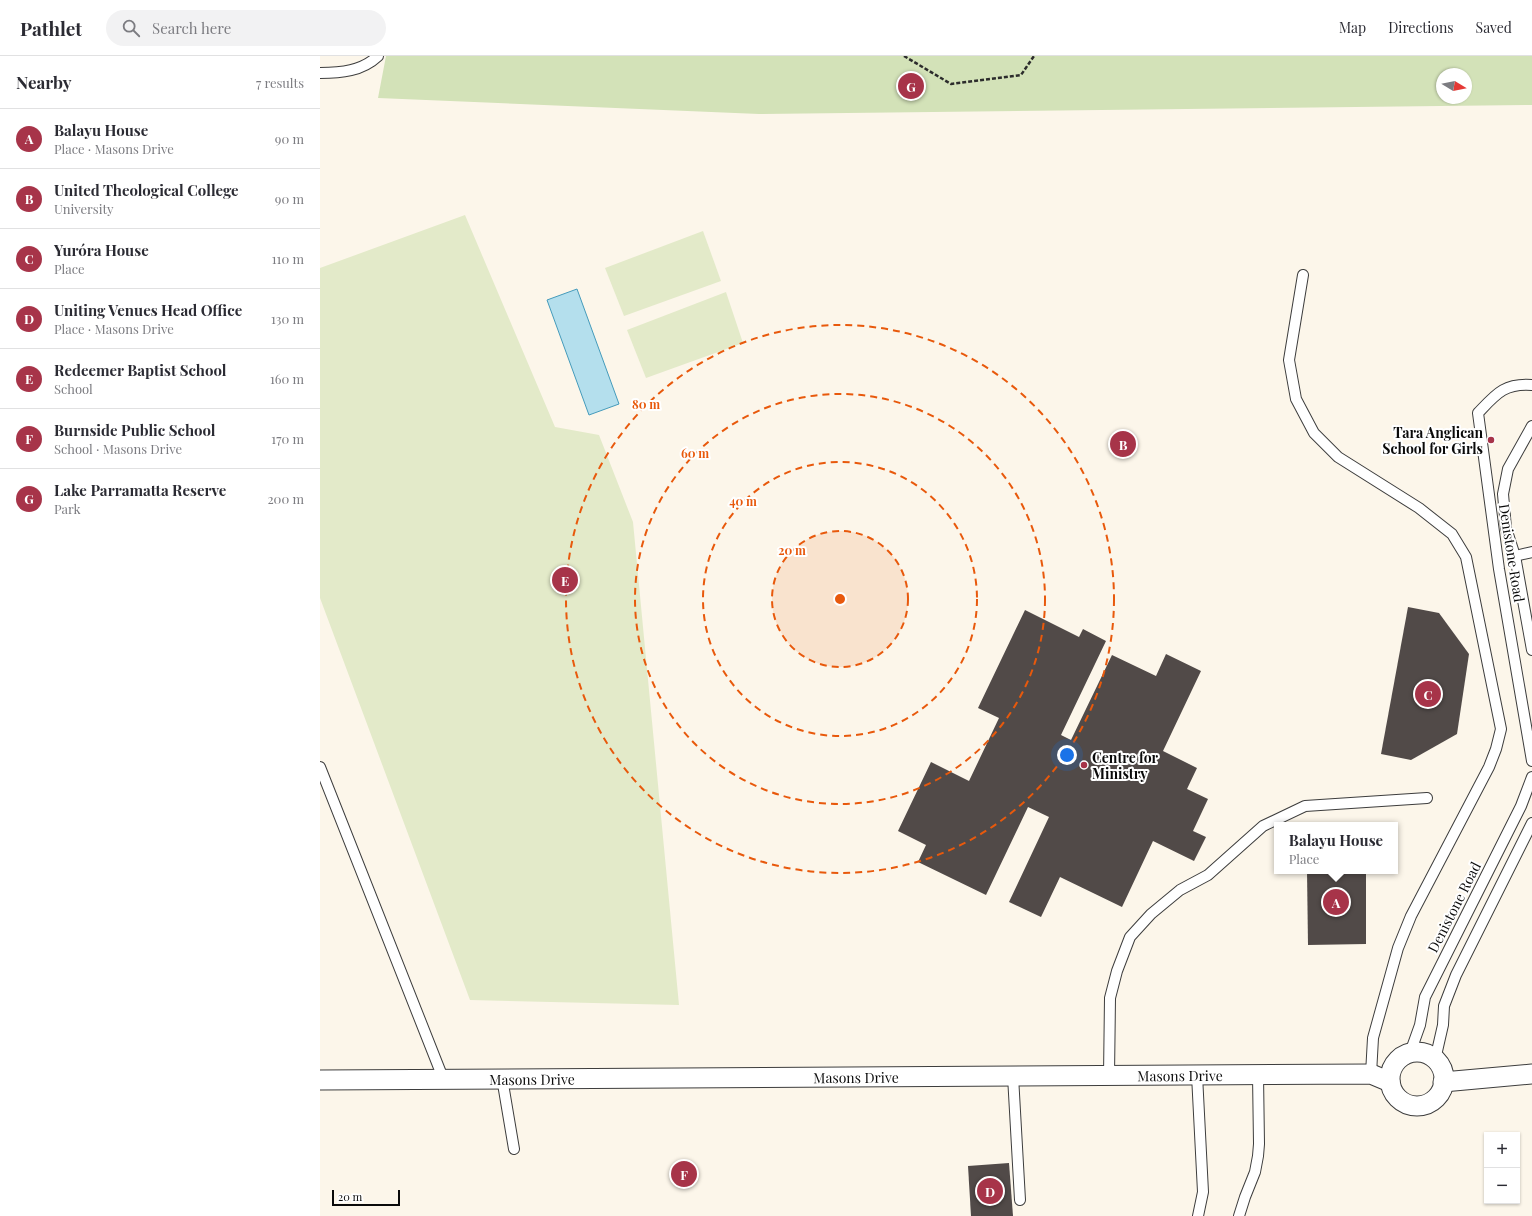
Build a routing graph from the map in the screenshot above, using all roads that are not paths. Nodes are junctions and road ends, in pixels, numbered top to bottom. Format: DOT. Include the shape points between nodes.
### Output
graph roads {
  1 [pos="378,56"];
  2 [pos="320,73"];
  3 [pos="1303,275"];
  4 [pos="1532,385"];
  5 [pos="1532,426"];
  6 [pos="1532,552"];
  7 [pos="1515,556"];
  8 [pos="1532,650"];
  9 [pos="1532,761"];
  10 [pos="320,767"];
  11 [pos="1532,777"];
  12 [pos="1428,798"];
  13 [pos="1532,823"];
  14 [pos="1410,1053"];
  15 [pos="1435,1060"];
  16 [pos="1371,1074"];
  17 [pos="1532,1074"];
  18 [pos="1197,1075"];
  19 [pos="1258,1075"];
  20 [pos="1013,1076"];
  21 [pos="1109,1076"];
  22 [pos="443,1078"];
  23 [pos="502,1078"];
  24 [pos="320,1080"];
  25 [pos="1390,1082"];
  26 [pos="1443,1082"];
  27 [pos="514,1149"];
  28 [pos="1020,1200"];
  29 [pos="1198,1216"];
  30 [pos="1239,1216"];
  1 -- 2 [label="lane" via="354,70"];
  3 -- 16 [label="lane" via="1289,360 1296,399 1314,433 1338,457 1419,508 1452,534 1466,557 1501,728 1489,767 1411,916 1398,948 1373,1038"];
  4 -- 9 [label="lane, Denistone Road" via="1510,386 1498,392 1478,413 1499,569"];
  5 -- 7 [label="lane" via="1508,469 1503,494 1506,528"];
  6 -- 7 [label="lane, Denistone Road"];
  7 -- 8 [label="lane, Denistone Road"];
  10 -- 22 [label="lane"];
  11 -- 14 [label="lane, Denistone Road" via="1425,998 1420,1025"];
  12 -- 21 [label="lane" via="1305,806 1263,826 1208,874 1180,890 1151,914 1130,937 1117,970 1110,998"];
  13 -- 15 [label="lane" via="1456,975 1444,1006 1443,1025"];
  14 -- 15 [label="street" via="1428,1054"];
  14 -- 25 [label="street" via="1395,1063"];
  15 -- 26 [label="street" via="1441,1067"];
  16 -- 19 [label="street, Masons Drive"];
  16 -- 25 [label="street, Masons Drive"];
  17 -- 26 [label="street"];
  18 -- 19 [label="street, Masons Drive"];
  18 -- 21 [label="street, Masons Drive"];
  18 -- 29 [label="lane" via="1203,1192"];
  19 -- 30 [label="lane" via="1258,1156"];
  20 -- 21 [label="street, Masons Drive"];
  20 -- 23 [label="street, Masons Drive"];
  20 -- 28 [label="lane"];
  22 -- 23 [label="street, Masons Drive"];
  22 -- 24 [label="street, Masons Drive"];
  23 -- 27 [label="lane"];
  25 -- 26 [label="street" via="1396,1096 1413,1106 1430,1102 1441,1091"];
}
